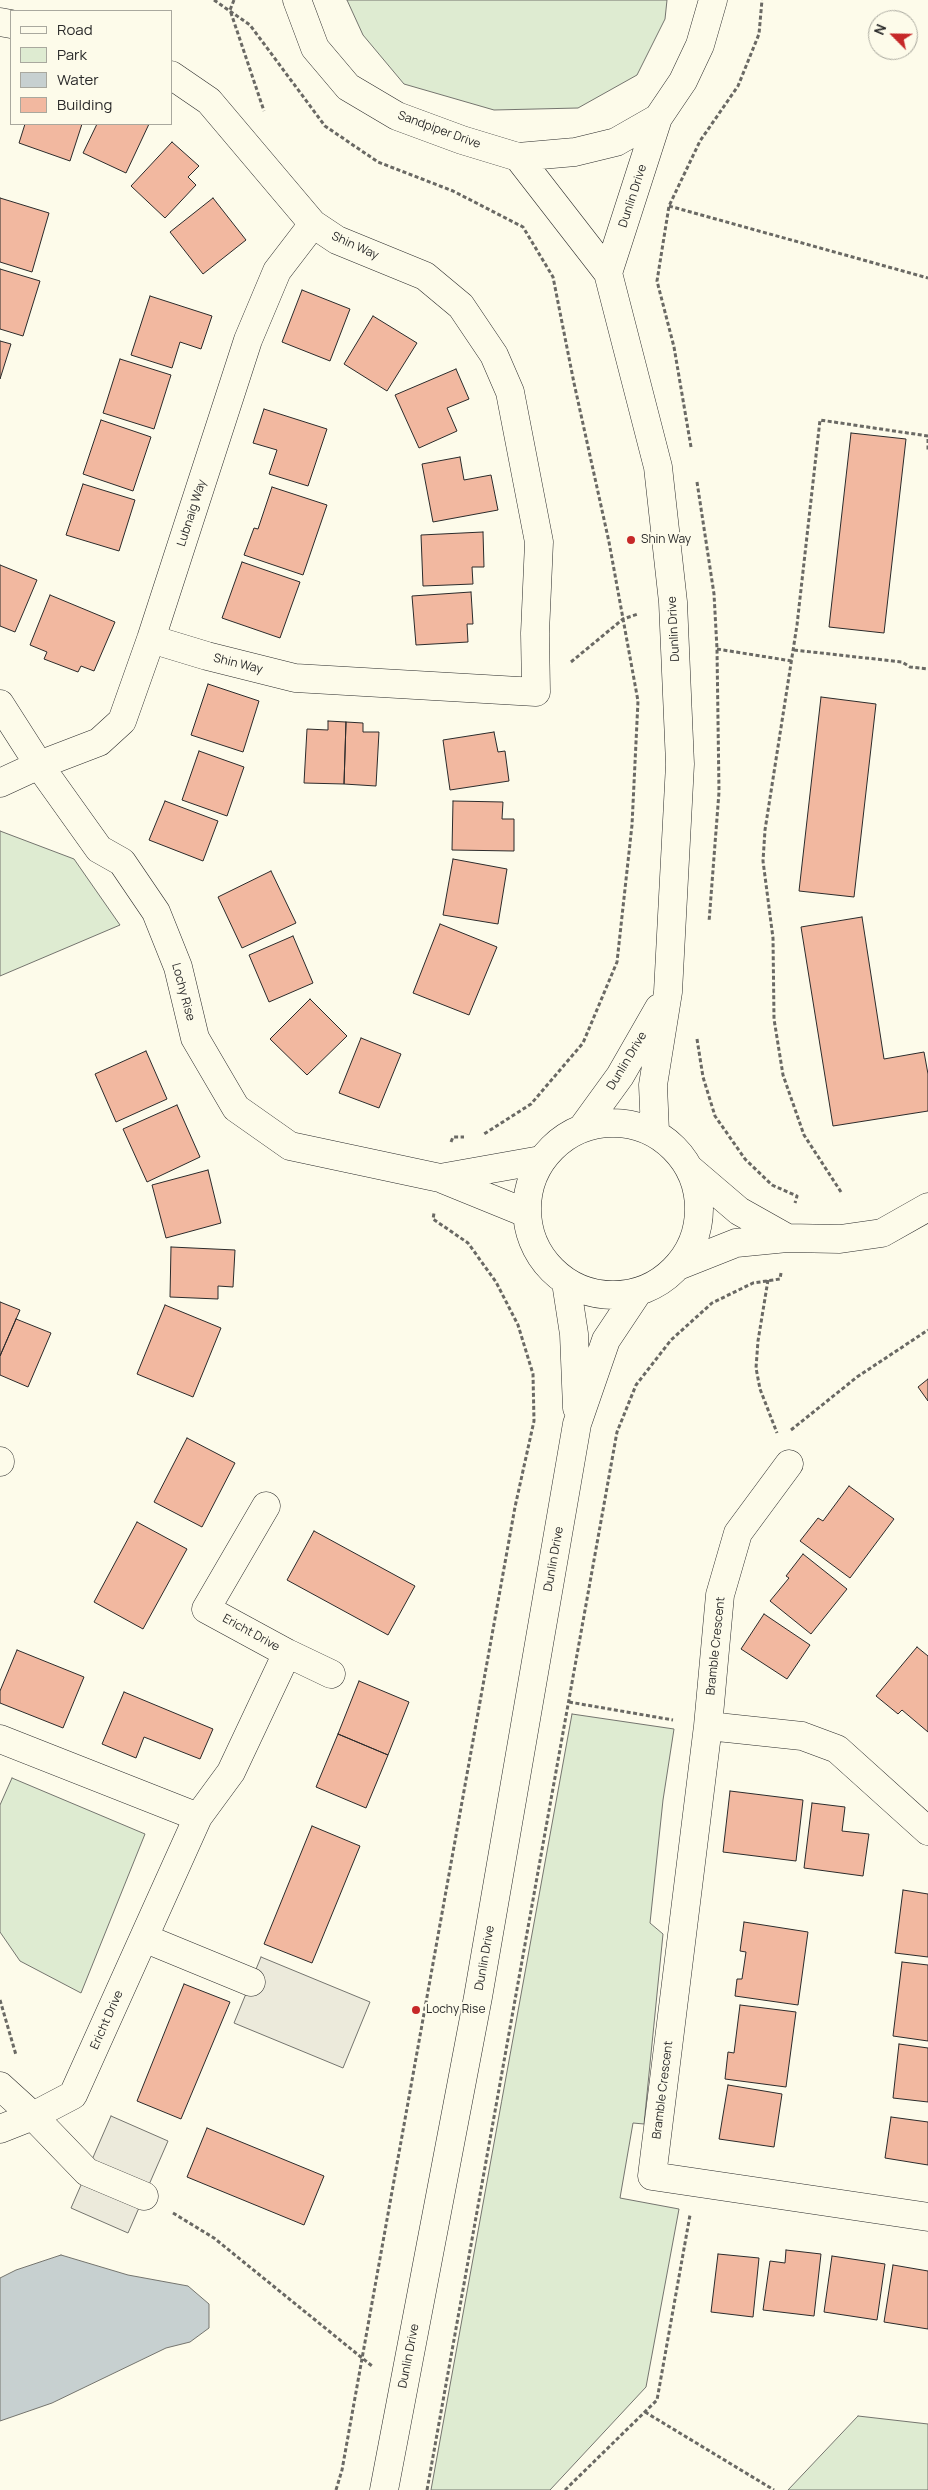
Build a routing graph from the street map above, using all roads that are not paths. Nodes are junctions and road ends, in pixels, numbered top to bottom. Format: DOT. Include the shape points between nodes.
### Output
graph roads {
  1 [pos="713,0"];
  2 [pos="296,1"];
  3 [pos="172,76"];
  4 [pos="658,118"];
  5 [pos="518,157"];
  6 [pos="313,224"];
  7 [pos="608,273"];
  8 [pos="151,639"];
  9 [pos="0,704"];
  10 [pos="39,764"];
  11 [pos="0,783"];
  12 [pos="668,992"];
  13 [pos="583,1127"];
  14 [pos="655,1132"];
  15 [pos="541,1160"];
  16 [pos="691,1170"];
  17 [pos="440,1178"];
  18 [pos="928,1207"];
  19 [pos="526,1213"];
  20 [pos="787,1238"];
  21 [pos="678,1266"];
  22 [pos="566,1282"];
  23 [pos="638,1292"];
  24 [pos="577,1424"];
  25 [pos="789,1464"];
  26 [pos="266,1506"];
  27 [pos="287,1653"];
  28 [pos="331,1674"];
  29 [pos="708,1726"];
  30 [pos="0,1739"];
  31 [pos="198,1817"];
  32 [pos="928,1831"];
  33 [pos="144,1938"];
  34 [pos="251,1982"];
  35 [pos="0,2086"];
  36 [pos="33,2116"];
  37 [pos="0,2129"];
  38 [pos="144,2196"];
  39 [pos="928,2217"];
  40 [pos="384,2490"];
  1 -- 4 [label="street" via="688,72"];
  2 -- 5 [label="street, Sandpiper Drive" via="314,48 348,88 397,116"];
  3 -- 6 [label="street, Shin Way" via="209,101"];
  4 -- 5 [label="street" via="616,142 575,152"];
  4 -- 7 [label="street, Dunlin Drive"];
  5 -- 7 [label="street, Dunlin Drive"];
  6 -- 8 [label="street, Lubnaig Way" via="277,271 248,340"];
  6 -- 8 [label="street, Shin Way" via="337,240 425,276 462,306 494,355 510,392 539,542 536,692 295,678"];
  7 -- 12 [label="street, Dunlin Drive" via="658,467 673,602 680,764"];
  8 -- 10 [label="street, Lubnaig Way" via="122,721 99,742"];
  9 -- 10 [label="street, Lochy Rise"];
  10 -- 11 [label="street, Lubnaig Way"];
  10 -- 17 [label="street, Lochy Rise" via="99,849 122,862 156,912 178,967 195,1038 236,1108 290,1146"];
  12 -- 13 [label="street, Dunlin Drive" via="620,1076"];
  12 -- 14 [label="street, Dunlin Drive" via="653,1085"];
  13 -- 14 [label="street, Dunlin Drive" via="607,1122 632,1124"];
  13 -- 15 [label="street, Dunlin Drive" via="560,1140"];
  14 -- 16 [label="street, Dunlin Drive" via="676,1148"];
  15 -- 17 [label="street, Lochy Rise"];
  15 -- 19 [label="street, Dunlin Drive" via="530,1186"];
  16 -- 20 [label="street" via="739,1211"];
  16 -- 21 [label="street, Dunlin Drive" via="699,1196 699,1222 692,1246"];
  17 -- 19 [label="street, Lochy Rise"];
  18 -- 20 [label="street" via="882,1233 840,1239"];
  19 -- 22 [label="street, Dunlin Drive" via="532,1240 546,1264"];
  20 -- 21 [label="street" via="736,1243"];
  21 -- 23 [label="street, Dunlin Drive" via="660,1282"];
  22 -- 23 [label="street, Dunlin Drive" via="589,1292 613,1296"];
  22 -- 24 [label="street, Dunlin Drive" via="574,1334"];
  23 -- 24 [label="street, Dunlin Drive" via="606,1340"];
  24 -- 40 [label="street, Dunlin Drive" via="478,1997"];
  25 -- 29 [label="street, Bramble Crescent" via="738,1532 720,1595"];
  26 -- 27 [label="street, Ericht Drive" via="206,1609"];
  27 -- 28 [label="street"];
  27 -- 31 [label="street, Ericht Drive" via="231,1772"];
  29 -- 32 [label="street" via="802,1736 837,1749"];
  29 -- 39 [label="street, Bramble Crescent" via="652,2176"];
  30 -- 31 [label="street"];
  31 -- 33 [label="street, Ericht Drive"];
  33 -- 34 [label="street"];
  33 -- 36 [label="street, Ericht Drive" via="73,2095"];
  35 -- 36 [label="street"];
  36 -- 37 [label="street, Ericht Drive"];
  36 -- 38 [label="street" via="87,2172"];
}
